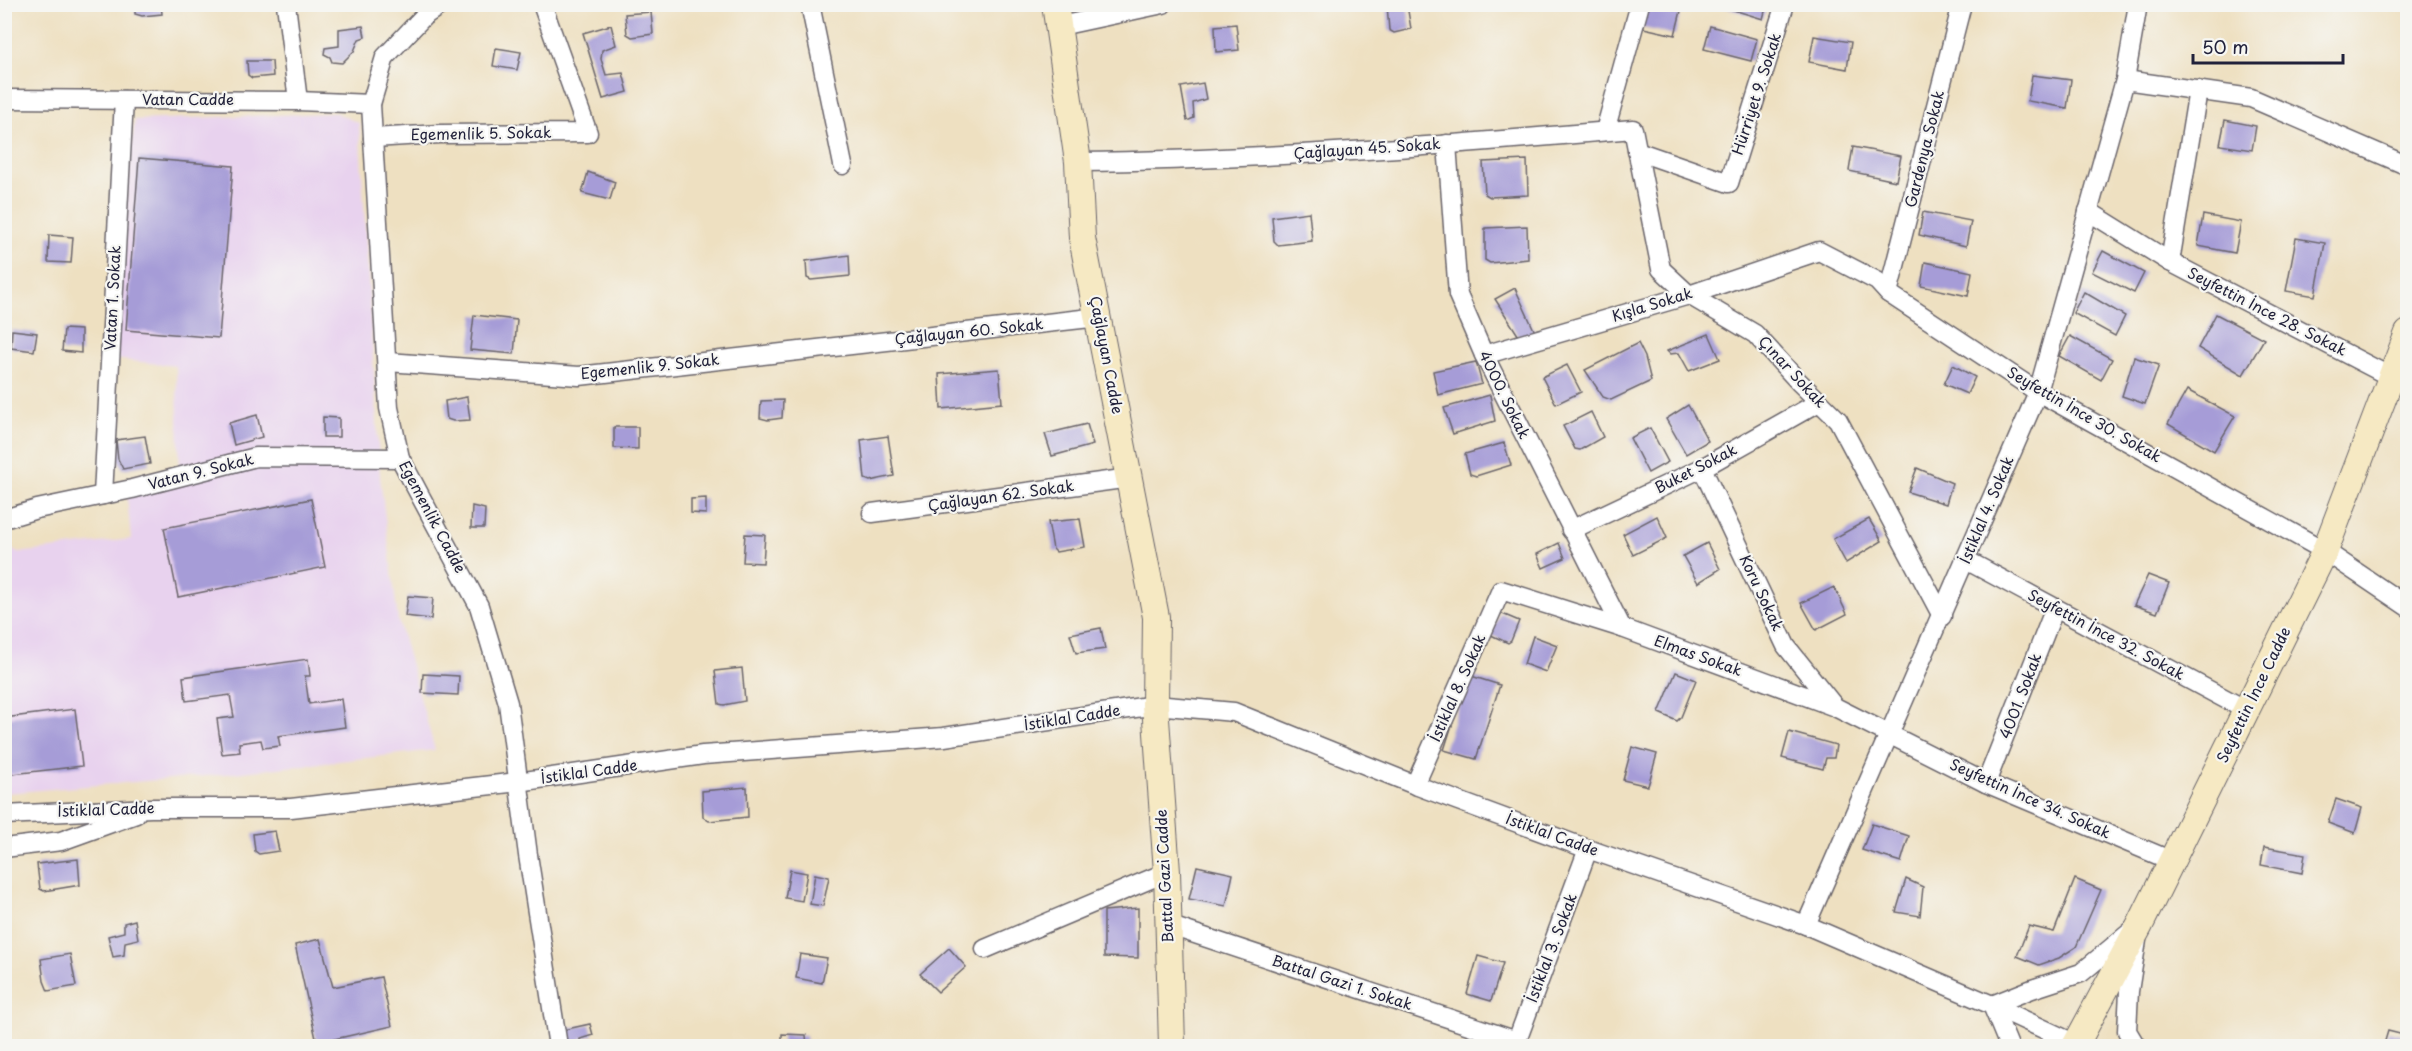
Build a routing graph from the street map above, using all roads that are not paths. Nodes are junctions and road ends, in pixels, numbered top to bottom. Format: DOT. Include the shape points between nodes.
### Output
graph roads {
  1 [pos="286,4"];
  2 [pos="441,4"];
  3 [pos="542,4"];
  4 [pos="810,4"];
  5 [pos="1163,4"];
  6 [pos="1640,4"];
  7 [pos="1785,4"];
  8 [pos="1962,4"];
  9 [pos="2138,4"];
  10 [pos="1058,15"];
  11 [pos="2125,80"];
  12 [pos="2198,90"];
  13 [pos="4,99"];
  14 [pos="124,100"];
  15 [pos="298,101"];
  16 [pos="371,104"];
  17 [pos="1605,131"];
  18 [pos="373,138"];
  19 [pos="1447,144"];
  20 [pos="1637,151"];
  21 [pos="1078,162"];
  22 [pos="843,165"];
  23 [pos="2408,166"];
  24 [pos="2088,211"];
  25 [pos="1819,251"];
  26 [pos="2170,262"];
  27 [pos="1888,293"];
  28 [pos="1689,295"];
  29 [pos="1099,317"];
  30 [pos="2408,333"];
  31 [pos="839,346"];
  32 [pos="1484,355"];
  33 [pos="388,362"];
  34 [pos="2400,381"];
  35 [pos="2038,392"];
  36 [pos="1819,402"];
  37 [pos="400,458"];
  38 [pos="1702,468"];
  39 [pos="1130,478"];
  40 [pos="103,495"];
  41 [pos="872,513"];
  42 [pos="4,519"];
  43 [pos="1571,530"];
  44 [pos="2325,551"];
  45 [pos="1966,560"];
  46 [pos="1501,590"];
  47 [pos="2408,607"];
  48 [pos="2055,608"];
  49 [pos="1942,615"];
  50 [pos="1622,628"];
  51 [pos="1155,705"];
  52 [pos="1835,707"];
  53 [pos="2246,710"];
  54 [pos="1890,734"];
  55 [pos="518,782"];
  56 [pos="1986,783"];
  57 [pos="1415,785"];
  58 [pos="152,808"];
  59 [pos="4,815"];
  60 [pos="4,848"];
  61 [pos="1588,849"];
  62 [pos="2172,861"];
  63 [pos="1167,872"];
  64 [pos="1168,925"];
  65 [pos="1806,925"];
  66 [pos="2140,925"];
  67 [pos="985,949"];
  68 [pos="1992,1005"];
  69 [pos="1516,1044"];
  70 [pos="2077,1046"];
  71 [pos="558,1047"];
  72 [pos="1172,1047"];
  73 [pos="2009,1047"];
  74 [pos="2136,1047"];
  1 -- 15 [label="street"];
  2 -- 16 [label="street, Egemenlik Cadde" via="424,16 386,57"];
  3 -- 18 [label="street, Egemenlik 5. Sokak" via="588,133"];
  4 -- 22 [label="street"];
  5 -- 10 [label="street"];
  6 -- 17 [label="street"];
  7 -- 20 [label="street, Hürriyet 9. Sokak" via="1729,183"];
  8 -- 27 [label="street, Gardenya Sokak"];
  9 -- 11 [label="street, İstiklal 4. Sokak"];
  10 -- 21 [label="street, Çağlayan Cadde"];
  11 -- 12 [label="street"];
  11 -- 24 [label="street, İstiklal 4. Sokak"];
  12 -- 23 [label="street" via="2251,98"];
  12 -- 26 [label="street, Seyfettin İnce 28. Sokak"];
  13 -- 14 [label="street, Vatan Cadde"];
  14 -- 15 [label="street, Vatan Cadde"];
  14 -- 40 [label="street, Vatan 1. Sokak"];
  15 -- 16 [label="street, Vatan Cadde"];
  16 -- 18 [label="street, Egemenlik Cadde"];
  17 -- 19 [label="street, Çağlayan 45. Sokak"];
  17 -- 20 [label="street, Çağlayan 45. Sokak" via="1633,129"];
  18 -- 33 [label="street, Egemenlik Cadde"];
  19 -- 21 [label="street, Çağlayan 45. Sokak" via="1190,161"];
  19 -- 32 [label="street, 4000. Sokak" via="1458,295"];
  20 -- 28 [label="street, Çınar Sokak" via="1661,269"];
  21 -- 29 [label="street, Çağlayan Cadde" via="1082,238"];
  24 -- 26 [label="street"];
  24 -- 35 [label="street, İstiklal 4. Sokak"];
  25 -- 27 [label="street, Seyfettin İnce 30. Sokak" via="1878,281"];
  25 -- 28 [label="street, Kışla Sokak"];
  26 -- 34 [label="street, Seyfettin İnce 28. Sokak"];
  27 -- 35 [label="street, Seyfettin İnce 30. Sokak"];
  28 -- 32 [label="street, Kışla Sokak"];
  28 -- 36 [label="street, Çınar Sokak" via="1755,334"];
  29 -- 31 [label="street, Çağlayan 60. Sokak"];
  29 -- 39 [label="street, Çağlayan Cadde"];
  30 -- 34 [label="street, Seyfettin İnce Cadde"];
  31 -- 33 [label="street, Egemenlik 9. Sokak" via="579,376"];
  32 -- 43 [label="street, 4000. Sokak"];
  33 -- 37 [label="street, Egemenlik Cadde" via="389,408"];
  34 -- 44 [label="street, Seyfettin İnce Cadde"];
  35 -- 44 [label="street, Seyfettin İnce 30. Sokak"];
  35 -- 45 [label="street, İstiklal 4. Sokak"];
  36 -- 38 [label="street, Buket Sokak"];
  36 -- 49 [label="street, Çınar Sokak" via="1838,420"];
  37 -- 40 [label="street, Vatan 9. Sokak" via="256,457"];
  37 -- 55 [label="street, Egemenlik Cadde" via="479,606 508,703"];
  38 -- 43 [label="street, Buket Sokak"];
  38 -- 52 [label="street, Koru Sokak" via="1786,646"];
  39 -- 41 [label="street, Çağlayan 62. Sokak"];
  39 -- 51 [label="street, Çağlayan Cadde" via="1156,617"];
  40 -- 42 [label="street, Vatan 9. Sokak"];
  43 -- 50 [label="street, 4000. Sokak"];
  44 -- 47 [label="street, Seyfettin İnce 30. Sokak"];
  44 -- 53 [label="street, Seyfettin İnce Cadde"];
  45 -- 48 [label="street, Seyfettin İnce 32. Sokak"];
  45 -- 49 [label="street, İstiklal 4. Sokak"];
  46 -- 50 [label="street, Elmas Sokak"];
  46 -- 57 [label="street, İstiklal 8. Sokak"];
  48 -- 53 [label="street, Seyfettin İnce 32. Sokak"];
  48 -- 56 [label="street, 4001. Sokak"];
  49 -- 54 [label="street, İstiklal 4. Sokak"];
  50 -- 52 [label="street, Elmas Sokak"];
  51 -- 55 [label="street, İstiklal Cadde" via="944,737 703,755"];
  51 -- 57 [label="street, İstiklal Cadde" via="1234,712"];
  51 -- 63 [label="street, Battal Gazi Cadde"];
  52 -- 54 [label="street, Elmas Sokak"];
  53 -- 62 [label="street, Seyfettin İnce Cadde"];
  54 -- 56 [label="street, Seyfettin İnce 34. Sokak"];
  54 -- 65 [label="street, İstiklal 4. Sokak"];
  55 -- 58 [label="street, İstiklal Cadde" via="291,808"];
  55 -- 71 [label="street, Egemenlik Cadde"];
  56 -- 62 [label="street, Seyfettin İnce 34. Sokak"];
  57 -- 61 [label="street, İstiklal Cadde"];
  58 -- 59 [label="street, İstiklal Cadde"];
  58 -- 60 [label="street" via="61,841"];
  61 -- 65 [label="street, İstiklal Cadde"];
  61 -- 69 [label="street, İstiklal 3. Sokak"];
  62 -- 66 [label="street, Seyfettin İnce Cadde"];
  63 -- 64 [label="street, Battal Gazi Cadde"];
  63 -- 67 [label="street"];
  64 -- 69 [label="street, Battal Gazi 1. Sokak"];
  64 -- 72 [label="street, Battal Gazi Cadde"];
  65 -- 68 [label="street, İstiklal Cadde"];
  66 -- 68 [label="street" via="2081,974"];
  66 -- 70 [label="street, Seyfettin İnce Cadde"];
  66 -- 74 [label="street" via="2127,1031"];
  68 -- 70 [label="street, İstiklal Cadde"];
  68 -- 73 [label="street"];
}
